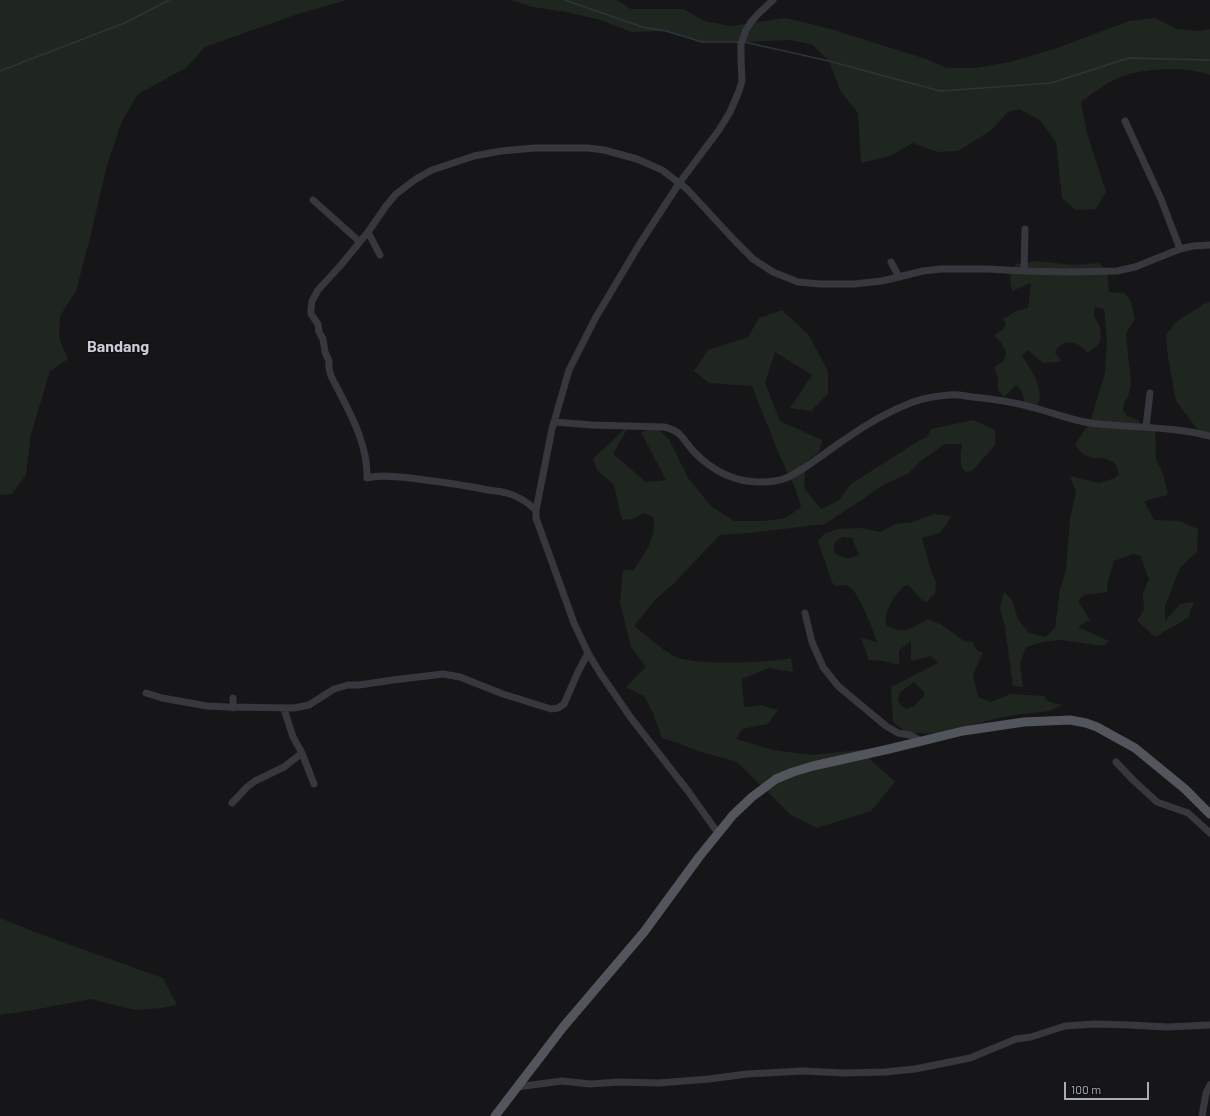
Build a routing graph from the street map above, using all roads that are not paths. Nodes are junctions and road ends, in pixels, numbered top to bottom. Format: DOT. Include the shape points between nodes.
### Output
graph roads {
  1 [pos="772,0"];
  2 [pos="1125,122"];
  3 [pos="680,182"];
  4 [pos="313,200"];
  5 [pos="1025,229"];
  6 [pos="368,232"];
  7 [pos="360,242"];
  8 [pos="1210,245"];
  9 [pos="1180,249"];
  10 [pos="380,255"];
  11 [pos="891,262"];
  12 [pos="1024,271"];
  13 [pos="898,277"];
  14 [pos="1150,393"];
  15 [pos="554,422"];
  16 [pos="1146,428"];
  17 [pos="1210,436"];
  18 [pos="536,510"];
  19 [pos="805,613"];
  20 [pos="588,653"];
  21 [pos="146,693"];
  22 [pos="234,698"];
  23 [pos="232,708"];
  24 [pos="284,709"];
  25 [pos="921,741"];
  26 [pos="302,753"];
  27 [pos="1116,762"];
  28 [pos="314,784"];
  29 [pos="232,802"];
  30 [pos="1210,814"];
  31 [pos="718,833"];
  32 [pos="1210,833"];
  33 [pos="1210,1025"];
  34 [pos="1210,1085"];
  35 [pos="517,1087"];
  36 [pos="495,1116"];
  37 [pos="1202,1116"];
  1 -- 3 [label="street" via="746,30 741,44 742,80 730,112"];
  2 -- 9 [label="street" via="1161,199"];
  3 -- 6 [label="street" via="662,170 637,159 604,150 535,148 501,151 474,156 432,170 416,179 396,194"];
  3 -- 13 [label="street" via="753,259 773,272 798,282 820,284 854,284"];
  3 -- 15 [label="street" via="638,245 596,317 569,370"];
  4 -- 7 [label="street"];
  5 -- 12 [label="street"];
  6 -- 7 [label="street"];
  6 -- 10 [label="street"];
  7 -- 18 [label="street" via="318,290 312,301 311,314 323,339 331,376 364,447 367,478 389,476 510,494 524,500"];
  8 -- 9 [label="street"];
  9 -- 12 [label="street" via="1135,267 1117,271"];
  11 -- 13 [label="street"];
  12 -- 13 [label="street" via="987,268 941,269"];
  14 -- 16 [label="street"];
  15 -- 16 [label="street" via="673,429 714,470 746,481 760,482 786,478 798,472 845,439 913,402 950,394 1005,400 1077,421"];
  15 -- 18 [label="street"];
  16 -- 17 [label="street"];
  18 -- 20 [label="street" via="537,524"];
  19 -- 25 [label="street" via="812,642 823,667 838,686 886,726"];
  20 -- 24 [label="street" via="564,704 558,708 551,709 460,677 443,674 348,685 334,689 309,705"];
  20 -- 31 [label="street" via="611,691"];
  21 -- 23 [label="street" via="170,700"];
  22 -- 23 [label="street"];
  23 -- 24 [label="street"];
  24 -- 26 [label="street" via="293,737"];
  25 -- 30 [label="main road" via="963,731 1024,722 1086,722 1135,748 1185,789"];
  25 -- 31 [label="main road" via="813,766 776,779 752,798"];
  26 -- 28 [label="street"];
  26 -- 29 [label="street" via="284,767 255,781"];
  27 -- 32 [label="street" via="1158,802 1188,813"];
  31 -- 35 [label="main road" via="644,932 564,1026"];
  33 -- 35 [label="street" via="1065,1026 1016,1039 970,1058 885,1072 803,1071 659,1083 590,1084 562,1081"];
  34 -- 37 [label="street"];
  35 -- 36 [label="main road"];
}
